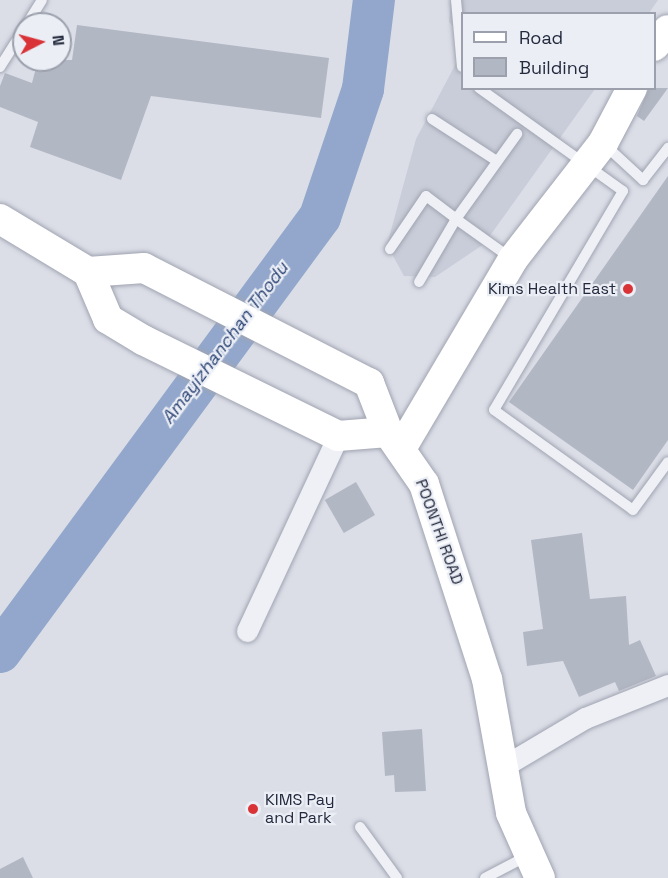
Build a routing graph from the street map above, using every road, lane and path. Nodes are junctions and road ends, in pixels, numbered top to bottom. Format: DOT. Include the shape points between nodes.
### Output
graph roads {
  1 [pos="456,0"];
  2 [pos="12,48"];
  3 [pos="461,56"];
  4 [pos="0,67"];
  5 [pos="483,90"];
  6 [pos="631,90"];
  7 [pos="432,118"];
  8 [pos="517,135"];
  9 [pos="668,148"];
  10 [pos="595,153"];
  11 [pos="497,161"];
  12 [pos="637,176"];
  13 [pos="623,191"];
  14 [pos="0,219"];
  15 [pos="456,219"];
  16 [pos="390,249"];
  17 [pos="513,259"];
  18 [pos="88,272"];
  19 [pos="419,282"];
  20 [pos="338,436"];
  21 [pos="395,440"];
  22 [pos="668,462"];
  23 [pos="247,631"];
  24 [pos="668,685"];
  25 [pos="499,769"];
  26 [pos="360,827"];
  27 [pos="534,867"];
  28 [pos="398,878"];
  29 [pos="485,878"];
  1 -- 3 [label="lane"];
  2 -- 4 [label="lane"];
  5 -- 10 [label="lane"];
  6 -- 10 [label="main road"];
  7 -- 11 [label="lane"];
  8 -- 11 [label="lane"];
  9 -- 12 [label="lane" via="643,180"];
  10 -- 12 [label="lane"];
  10 -- 13 [label="lane"];
  10 -- 17 [label="main road"];
  11 -- 15 [label="lane"];
  12 -- 13 [label="lane"];
  13 -- 22 [label="lane" via="494,410 633,510"];
  14 -- 18 [label="main road"];
  15 -- 16 [label="lane" via="426,196"];
  15 -- 17 [label="lane"];
  15 -- 19 [label="lane"];
  17 -- 21 [label="main road"];
  18 -- 20 [label="main road" via="108,319"];
  18 -- 21 [label="main road, POONTHI ROAD" via="144,268 369,383"];
  20 -- 21 [label="main road"];
  20 -- 23 [label="street"];
  21 -- 25 [label="main road, POONTHI ROAD" via="424,484 487,679"];
  24 -- 25 [label="street" via="585,718"];
  25 -- 27 [label="main road, POONTHI ROAD"];
  26 -- 28 [label="lane"];
  27 -- 29 [label="lane"];
}
